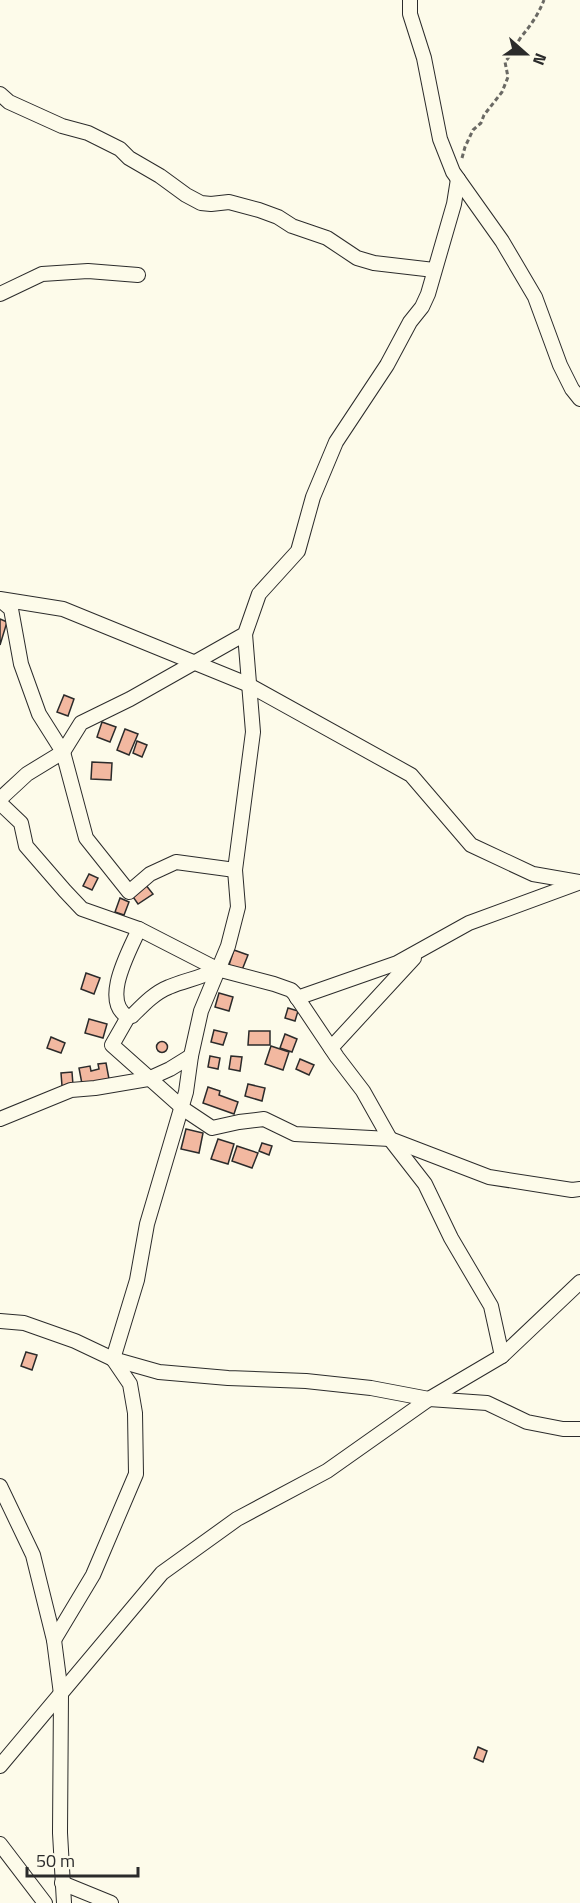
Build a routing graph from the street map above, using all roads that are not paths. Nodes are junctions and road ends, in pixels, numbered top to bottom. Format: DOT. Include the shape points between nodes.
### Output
graph roads {
  1 [pos="410,0"];
  2 [pos="0,94"];
  3 [pos="458,179"];
  4 [pos="434,270"];
  5 [pos="138,275"];
  6 [pos="0,294"];
  7 [pos="580,399"];
  8 [pos="0,599"];
  9 [pos="245,634"];
  10 [pos="194,663"];
  11 [pos="249,685"];
  12 [pos="63,752"];
  13 [pos="0,801"];
  14 [pos="235,870"];
  15 [pos="580,882"];
  16 [pos="140,929"];
  17 [pos="424,948"];
  18 [pos="217,969"];
  19 [pos="297,998"];
  20 [pos="128,1017"];
  21 [pos="331,1048"];
  22 [pos="191,1056"];
  23 [pos="150,1078"];
  24 [pos="182,1107"];
  25 [pos="0,1119"];
  26 [pos="390,1139"];
  27 [pos="580,1189"];
  28 [pos="580,1282"];
  29 [pos="0,1321"];
  30 [pos="502,1356"];
  31 [pos="113,1359"];
  32 [pos="429,1399"];
  33 [pos="580,1430"];
  34 [pos="0,1486"];
  35 [pos="54,1640"];
  36 [pos="61,1694"];
  37 [pos="0,1766"];
  38 [pos="0,1844"];
  39 [pos="63,1883"];
  40 [pos="45,1903"];
  41 [pos="64,1903"];
  42 [pos="111,1903"];
  1 -- 3 [label="street" via="440,139"];
  2 -- 4 [label="street" via="9,102 120,149 201,203 229,202 260,210 374,263"];
  3 -- 4 [label="street"];
  3 -- 7 [label="street" via="535,297 560,365"];
  4 -- 9 [label="street" via="422,307 336,442 313,497 298,551 259,594"];
  5 -- 6 [label="street" via="87,271 42,274"];
  8 -- 10 [label="street" via="63,609"];
  8 -- 12 [label="street" via="10,609 21,664 39,714"];
  9 -- 10 [label="street"];
  9 -- 11 [label="street"];
  10 -- 11 [label="street"];
  10 -- 12 [label="street" via="81,723"];
  11 -- 14 [label="street" via="253,732"];
  11 -- 15 [label="street" via="411,775 471,844 533,874"];
  12 -- 13 [label="street" via="27,774"];
  12 -- 14 [label="street" via="86,838 129,892 150,874 176,862"];
  13 -- 16 [label="street" via="21,823 26,846 82,909"];
  14 -- 18 [label="street" via="238,907 228,946"];
  15 -- 17 [label="street" via="469,923"];
  16 -- 18 [label="street"];
  16 -- 20 [label="street" via="116,991 116,1000"];
  17 -- 19 [label="street" via="397,963"];
  17 -- 21 [label="street"];
  18 -- 19 [label="street" via="291,990"];
  18 -- 20 [label="street" via="168,987"];
  18 -- 22 [label="street" via="201,1011"];
  19 -- 21 [label="street"];
  20 -- 23 [label="street" via="112,1045"];
  21 -- 26 [label="street" via="363,1091"];
  22 -- 23 [label="street"];
  22 -- 24 [label="street"];
  23 -- 24 [label="street"];
  23 -- 25 [label="street" via="71,1090"];
  24 -- 26 [label="street" via="212,1128 264,1119 296,1134"];
  24 -- 31 [label="street"];
  26 -- 27 [label="street" via="489,1177"];
  26 -- 30 [label="street" via="425,1184 491,1306"];
  28 -- 30 [label="street"];
  29 -- 31 [label="street" via="24,1323"];
  30 -- 32 [label="street"];
  31 -- 32 [label="street" via="159,1372 306,1381"];
  31 -- 35 [label="street" via="130,1384 135,1413 136,1474 93,1575"];
  32 -- 33 [label="street" via="487,1403 527,1422"];
  32 -- 36 [label="street" via="327,1471 237,1519 162,1573"];
  34 -- 35 [label="street" via="33,1555"];
  35 -- 36 [label="street"];
  36 -- 37 [label="street"];
  36 -- 39 [label="street"];
  38 -- 40 [label="street"];
  39 -- 41 [label="street"];
  39 -- 42 [label="street"];
}
